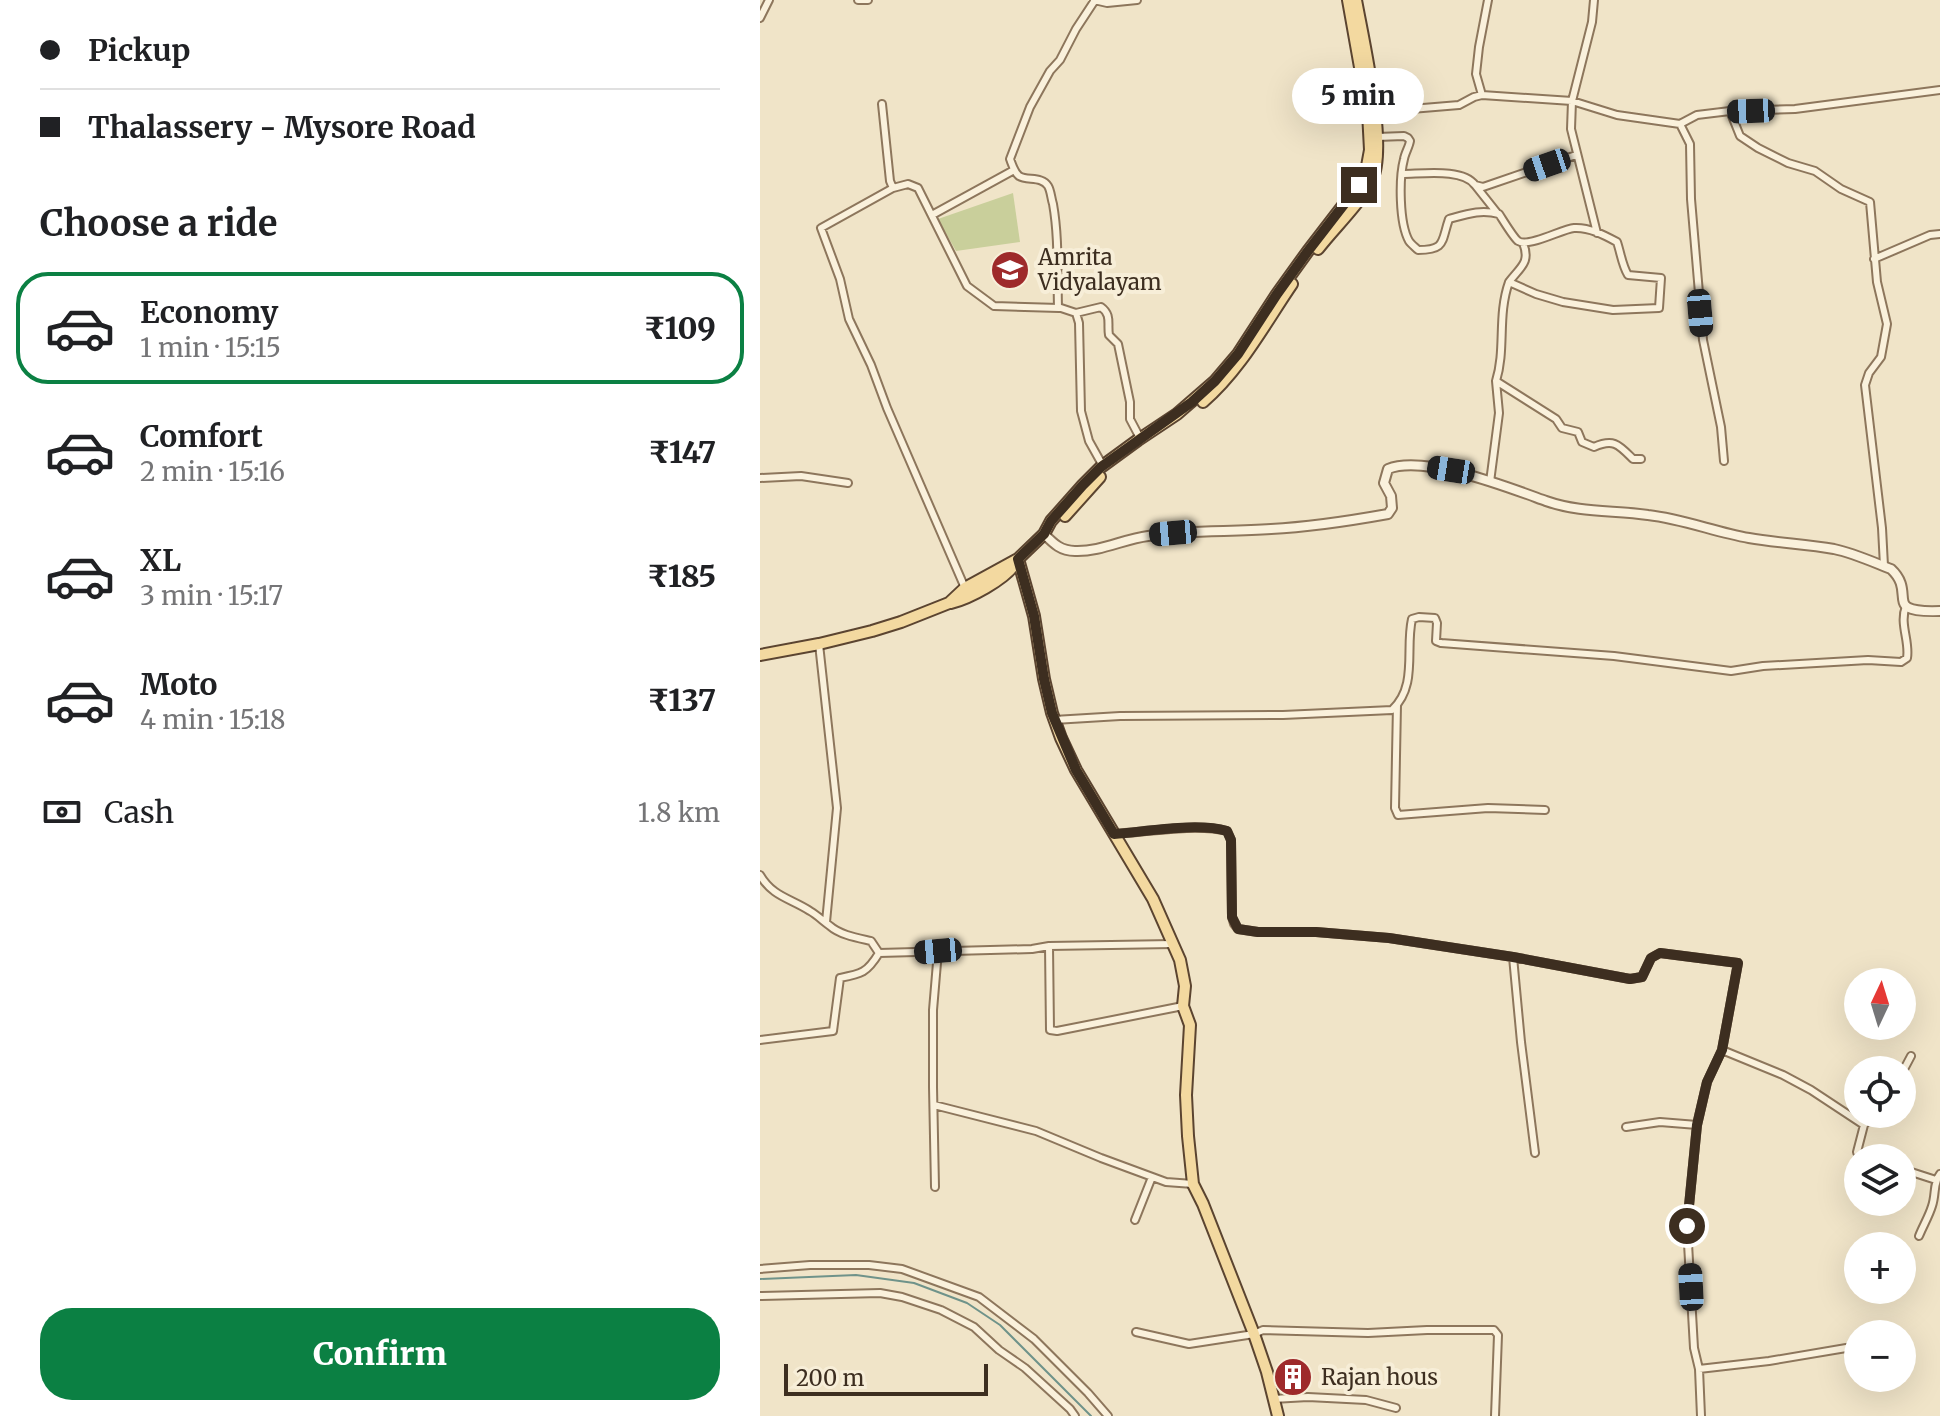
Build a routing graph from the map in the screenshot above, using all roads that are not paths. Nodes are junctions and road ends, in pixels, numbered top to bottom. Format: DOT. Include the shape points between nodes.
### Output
graph roads {
  1 [pos="769,0"];
  2 [pos="858,0"];
  3 [pos="868,0"];
  4 [pos="1094,0"];
  5 [pos="1137,0"];
  6 [pos="1348,0"];
  7 [pos="1356,0"];
  8 [pos="1488,0"];
  9 [pos="1594,0"];
  10 [pos="760,18"];
  11 [pos="1940,90"];
  12 [pos="1482,95"];
  13 [pos="1572,101"];
  14 [pos="882,104"];
  15 [pos="1730,111"];
  16 [pos="1375,112"];
  17 [pos="1680,124"];
  18 [pos="1377,137"];
  19 [pos="1576,155"];
  20 [pos="1014,170"];
  21 [pos="1402,174"];
  22 [pos="1475,185"];
  23 [pos="893,188"];
  24 [pos="1499,214"];
  25 [pos="932,215"];
  26 [pos="1597,233"];
  27 [pos="1940,234"];
  28 [pos="1605,236"];
  29 [pos="1523,243"];
  30 [pos="1607,247"];
  31 [pos="1874,259"];
  32 [pos="1509,282"];
  33 [pos="1059,308"];
  34 [pos="1076,313"];
  35 [pos="1496,381"];
  36 [pos="1140,438"];
  37 [pos="1641,459"];
  38 [pos="1724,461"];
  39 [pos="1103,466"];
  40 [pos="760,478"];
  41 [pos="1490,482"];
  42 [pos="848,483"];
  43 [pos="1044,534"];
  44 [pos="1018,559"];
  45 [pos="1884,566"];
  46 [pos="965,588"];
  47 [pos="949,603"];
  48 [pos="1906,606"];
  49 [pos="1940,611"];
  50 [pos="819,644"];
  51 [pos="760,655"];
  52 [pos="1397,705"];
  53 [pos="1054,720"];
  54 [pos="1545,810"];
  55 [pos="1114,834"];
  56 [pos="760,875"];
  57 [pos="826,922"];
  58 [pos="1173,944"];
  59 [pos="1049,946"];
  60 [pos="938,951"];
  61 [pos="879,953"];
  62 [pos="1513,957"];
  63 [pos="1183,1006"];
  64 [pos="760,1040"];
  65 [pos="1722,1050"];
  66 [pos="934,1105"];
  67 [pos="1844,1112"];
  68 [pos="1697,1125"];
  69 [pos="1626,1127"];
  70 [pos="1535,1153"];
  71 [pos="1916,1172"];
  72 [pos="1152,1177"];
  73 [pos="1938,1177"];
  74 [pos="1193,1184"];
  75 [pos="935,1187"];
  76 [pos="1135,1220"];
  77 [pos="1919,1236"];
  78 [pos="760,1269"];
  79 [pos="760,1296"];
  80 [pos="1136,1332"];
  81 [pos="1254,1334"];
  82 [pos="1844,1348"];
  83 [pos="1699,1369"];
  84 [pos="1273,1399"];
  85 [pos="1396,1408"];
  86 [pos="1075,1416"];
  87 [pos="1108,1416"];
  88 [pos="1278,1416"];
  89 [pos="1495,1416"];
  90 [pos="1701,1416"];
  1 -- 10 [label="street"];
  2 -- 3 [label="street"];
  4 -- 5 [label="street"];
  4 -- 20 [label="street" via="1030,107 1010,159"];
  6 -- 36 [label="main road" via="1368,112 1370,161 1365,177 1223,372 1192,402"];
  7 -- 16 [label="main road"];
  8 -- 12 [label="street" via="1476,74"];
  9 -- 13 [label="street"];
  11 -- 15 [label="street" via="1795,109"];
  12 -- 13 [label="street"];
  12 -- 16 [label="street" via="1459,105"];
  13 -- 17 [label="street" via="1617,115"];
  13 -- 19 [label="street"];
  14 -- 23 [label="street"];
  15 -- 17 [label="street" via="1697,115"];
  15 -- 31 [label="street" via="1740,136 1758,148 1815,171 1870,202"];
  16 -- 18 [label="main road"];
  17 -- 38 [label="street" via="1690,144 1703,340"];
  18 -- 21 [label="street" via="1408,138"];
  18 -- 43 [label="main road" via="1371,181 1226,381 1107,471"];
  19 -- 22 [label="street" via="1483,187"];
  19 -- 26 [label="street"];
  20 -- 25 [label="street"];
  20 -- 33 [label="street" via="1042,180 1050,189"];
  21 -- 22 [label="street" via="1460,174"];
  21 -- 24 [label="street" via="1405,228 1418,250 1438,247 1449,219 1475,212"];
  22 -- 24 [label="street"];
  23 -- 25 [label="street" via="918,188"];
  23 -- 46 [label="street" via="821,228 849,319"];
  24 -- 29 [label="street"];
  25 -- 33 [label="street" via="967,286 994,306"];
  26 -- 28 [label="street"];
  26 -- 29 [label="street" via="1572,228"];
  27 -- 31 [label="street"];
  28 -- 30 [label="street"];
  28 -- 32 [label="street" via="1617,242 1628,275 1661,278 1659,308 1613,310 1563,302"];
  29 -- 32 [label="street" via="1524,264"];
  31 -- 45 [label="street" via="1887,324 1881,357 1865,385"];
  32 -- 35 [label="street"];
  33 -- 34 [label="street"];
  34 -- 36 [label="street" via="1101,307 1107,314 1109,335 1118,344 1130,419"];
  34 -- 39 [label="street" via="1081,411"];
  35 -- 37 [label="street" via="1562,428 1578,432 1582,442 1594,447 1618,444 1633,459"];
  35 -- 41 [label="street" via="1499,413"];
  36 -- 39 [label="main road"];
  39 -- 43 [label="main road"];
  40 -- 42 [label="street" via="801,476"];
  41 -- 43 [label="street" via="1451,470 1394,466 1384,483 1391,496 1388,514 1330,524 1145,536 1079,552 1057,547"];
  41 -- 45 [label="street" via="1569,508 1653,515 1747,538 1837,550"];
  43 -- 44 [label="main road"];
  44 -- 46 [label="main road"];
  44 -- 47 [label="main road" via="983,588"];
  44 -- 53 [label="main road"];
  45 -- 48 [label="street" via="1898,575"];
  46 -- 47 [label="main road"];
  47 -- 50 [label="main road"];
  48 -- 49 [label="street" via="1916,612"];
  48 -- 52 [label="street" via="1908,652 1901,662 1731,671 1441,643 1436,641 1435,618 1419,617 1412,619 1406,691"];
  50 -- 51 [label="main road"];
  50 -- 57 [label="street" via="837,808"];
  52 -- 53 [label="street" via="1388,710 1283,715"];
  52 -- 54 [label="street" via="1398,815"];
  53 -- 55 [label="main road"];
  55 -- 58 [label="main road"];
  55 -- 62 [label="street" via="1227,831 1232,917 1238,929 1389,938"];
  56 -- 57 [label="street" via="767,887"];
  57 -- 61 [label="street" via="871,941"];
  58 -- 59 [label="street"];
  58 -- 63 [label="main road" via="1185,986"];
  59 -- 60 [label="street"];
  59 -- 63 [label="street" via="1050,1030"];
  60 -- 61 [label="street"];
  60 -- 66 [label="street"];
  61 -- 64 [label="street" via="861,974 840,978 833,1031"];
  62 -- 65 [label="street" via="1630,979 1642,977 1651,958 1660,953 1738,963"];
  62 -- 70 [label="street"];
  63 -- 74 [label="main road" via="1190,1025 1186,1095"];
  65 -- 67 [label="street" via="1783,1075"];
  65 -- 68 [label="street" via="1707,1082"];
  66 -- 72 [label="street" via="1036,1131"];
  66 -- 75 [label="street"];
  68 -- 69 [label="street" via="1660,1122"];
  68 -- 83 [label="street" via="1687,1226"];
  71 -- 73 [label="street"];
  72 -- 74 [label="street"];
  72 -- 76 [label="street"];
  73 -- 77 [label="street"];
  74 -- 81 [label="main road"];
  78 -- 87 [label="street" via="880,1266 979,1297 1034,1339"];
  79 -- 86 [label="street" via="880,1293 941,1310 974,1327"];
  80 -- 81 [label="street" via="1189,1344"];
  81 -- 84 [label="main road"];
  81 -- 89 [label="street" via="1494,1330"];
  82 -- 83 [label="street"];
  83 -- 90 [label="street"];
  84 -- 85 [label="street" via="1366,1400"];
  84 -- 88 [label="main road"];
}
